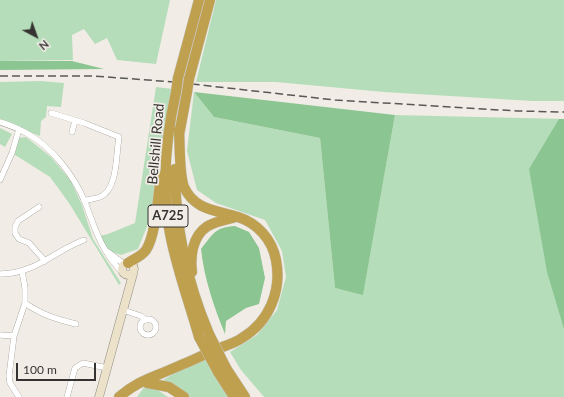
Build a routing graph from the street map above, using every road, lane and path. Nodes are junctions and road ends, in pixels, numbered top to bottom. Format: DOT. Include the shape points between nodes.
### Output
graph roads {
  1 [pos="199,0"];
  2 [pos="210,0"];
  3 [pos="51,113"];
  4 [pos="75,121"];
  5 [pos="169,121"];
  6 [pos="0,122"];
  7 [pos="19,129"];
  8 [pos="179,130"];
  9 [pos="72,132"];
  10 [pos="0,180"];
  11 [pos="84,201"];
  12 [pos="39,206"];
  13 [pos="238,217"];
  14 [pos="84,240"];
  15 [pos="45,261"];
  16 [pos="125,268"];
  17 [pos="22,271"];
  18 [pos="0,274"];
  19 [pos="133,274"];
  20 [pos="129,288"];
  21 [pos="25,303"];
  22 [pos="123,310"];
  23 [pos="200,312"];
  24 [pos="146,320"];
  25 [pos="76,324"];
  26 [pos="0,335"];
  27 [pos="204,335"];
  28 [pos="14,336"];
  29 [pos="107,368"];
  30 [pos="222,370"];
  31 [pos="157,375"];
  32 [pos="147,383"];
  33 [pos="101,388"];
  34 [pos="19,397"];
  35 [pos="67,397"];
  36 [pos="98,397"];
  37 [pos="106,397"];
  38 [pos="119,397"];
  39 [pos="130,397"];
  40 [pos="184,397"];
  41 [pos="234,397"];
  42 [pos="245,397"];
  1 -- 5 [label="highway, Bellshill Road / A725, bridge"];
  2 -- 8 [label="highway, Bellshill Road / A725, bridge"];
  3 -- 4 [label="street"];
  4 -- 9 [label="street"];
  4 -- 11 [label="street" via="118,137 111,186 100,197"];
  5 -- 16 [label="highway" via="155,223 146,250"];
  5 -- 27 [label="highway, Bellshill Road / A725" via="166,169 169,227 176,256"];
  6 -- 7 [label="street"];
  7 -- 10 [label="street"];
  7 -- 11 [label="street" via="57,158"];
  8 -- 13 [label="highway" via="181,179 191,198 202,207"];
  8 -- 23 [label="highway, Bellshill Road / A725" via="175,191 178,226 185,264"];
  11 -- 16 [label="street" via="102,246"];
  12 -- 15 [label="street" via="18,221 14,233 19,239 29,243"];
  13 -- 23 [label="highway" via="214,222 201,231 195,240 191,265"];
  13 -- 31 [label="highway" via="254,224 271,245 278,270 272,304 259,325 241,339"];
  14 -- 15 [label="street" via="71,244"];
  15 -- 17 [label="street"];
  16 -- 19 [label="main road" via="129,276"];
  16 -- 19 [label="main road" via="132,264 135,268"];
  16 -- 20 [label="main road"];
  17 -- 18 [label="street"];
  17 -- 21 [label="street"];
  19 -- 20 [label="main road"];
  20 -- 22 [label="main road"];
  21 -- 25 [label="street" via="50,317"];
  21 -- 28 [label="street"];
  22 -- 24 [label="street"];
  22 -- 29 [label="main road"];
  23 -- 27 [label="highway, Bellshill Road / A725"];
  26 -- 28 [label="street"];
  27 -- 30 [label="highway, A725, bridge"];
  28 -- 34 [label="street" via="10,383"];
  29 -- 33 [label="main road"];
  29 -- 35 [label="street" via="83,363 75,368"];
  30 -- 41 [label="highway, A725"];
  30 -- 42 [label="highway, A725"];
  31 -- 32 [label="highway"];
  31 -- 38 [label="highway" via="137,383"];
  32 -- 39 [label="highway"];
  32 -- 40 [label="highway" via="169,388"];
  33 -- 36 [label="main road"];
  33 -- 37 [label="main road"];
}
